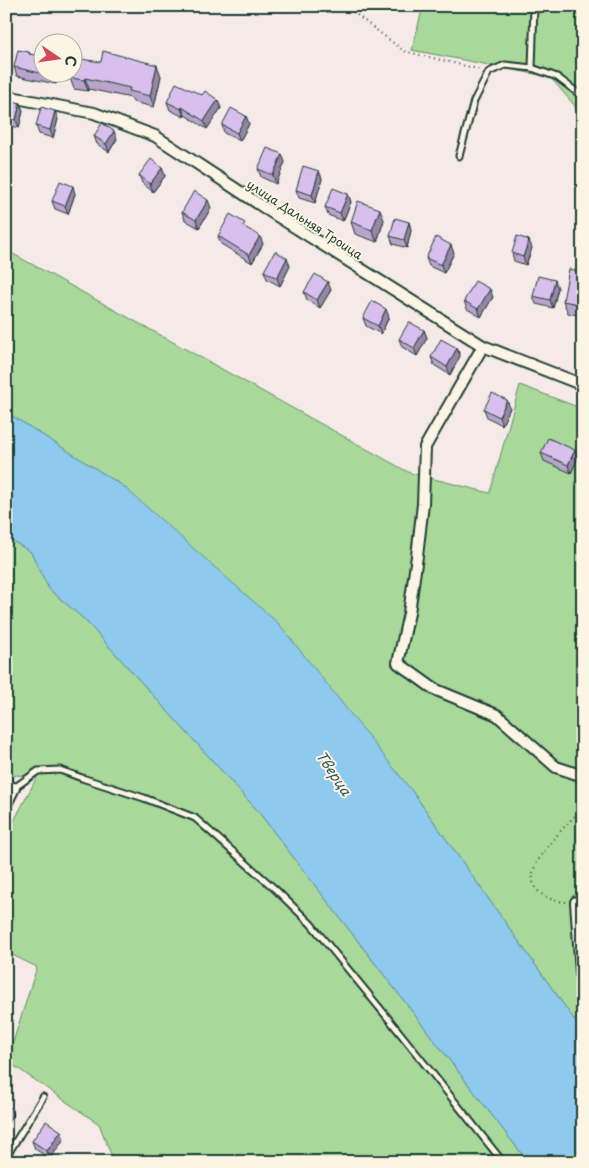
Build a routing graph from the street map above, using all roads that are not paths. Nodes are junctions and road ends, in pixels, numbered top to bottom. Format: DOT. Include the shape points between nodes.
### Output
graph roads {
  1 [pos="534,6"];
  2 [pos="532,68"];
  3 [pos="6,96"];
  4 [pos="583,99"];
  5 [pos="459,156"];
  6 [pos="483,346"];
  7 [pos="583,384"];
  8 [pos="583,776"];
  9 [pos="6,778"];
  10 [pos="14,788"];
  11 [pos="6,804"];
  12 [pos="576,902"];
  13 [pos="583,1000"];
  14 [pos="43,1097"];
  15 [pos="6,1157"];
  16 [pos="503,1162"];
  1 -- 2 [label="lane"];
  2 -- 4 [label="lane" via="557,77"];
  2 -- 5 [label="lane" via="506,65 489,72 474,101"];
  3 -- 6 [label="street, улица Дальняя Троица" via="94,113 155,136"];
  6 -- 7 [label="street, улица Дальняя Троица"];
  6 -- 8 [label="street" via="425,447 417,556 398,663 434,689 496,716 556,767"];
  9 -- 10 [label="lane"];
  10 -- 11 [label="street"];
  10 -- 16 [label="lane" via="38,771 60,770 195,818 311,924"];
  12 -- 13 [label="street"];
  14 -- 15 [label="lane"];
}
